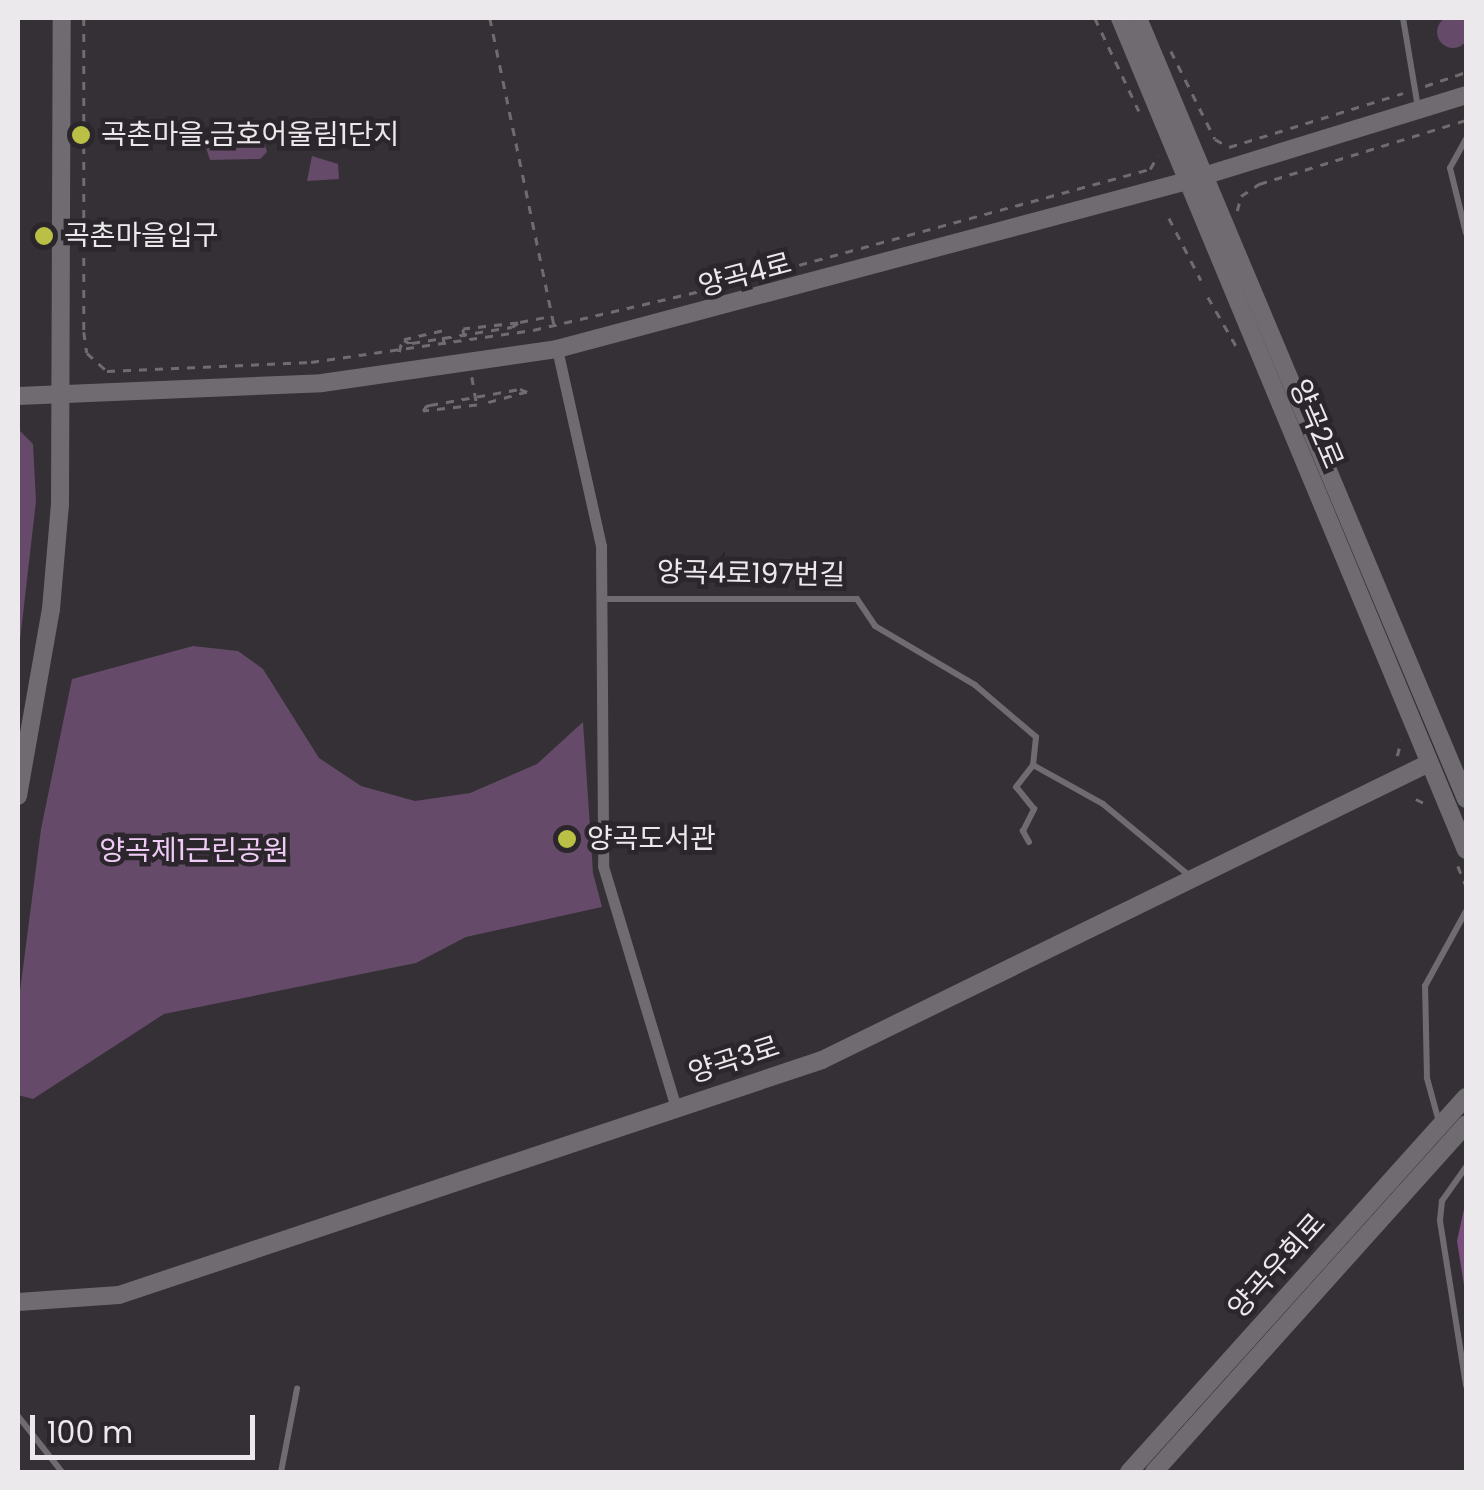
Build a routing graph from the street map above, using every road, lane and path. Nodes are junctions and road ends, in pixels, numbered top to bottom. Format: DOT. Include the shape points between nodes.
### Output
graph roads {
  1 [pos="62,18"];
  2 [pos="84,18"];
  3 [pos="490,18"];
  4 [pos="1096,18"];
  5 [pos="1120,18"];
  6 [pos="1138,18"];
  7 [pos="1403,18"];
  8 [pos="1169,46"];
  9 [pos="1466,72"];
  10 [pos="1415,89"];
  11 [pos="1466,95"];
  12 [pos="1418,110"];
  13 [pos="1140,112"];
  14 [pos="1466,120"];
  15 [pos="1466,139"];
  16 [pos="1156,146"];
  17 [pos="1207,175"];
  18 [pos="1187,181"];
  19 [pos="1169,218"];
  20 [pos="1239,224"];
  21 [pos="1466,232"];
  22 [pos="1201,280"];
  23 [pos="552,316"];
  24 [pos="518,323"];
  25 [pos="554,326"];
  26 [pos="463,330"];
  27 [pos="404,340"];
  28 [pos="444,346"];
  29 [pos="557,349"];
  30 [pos="398,352"];
  31 [pos="18,396"];
  32 [pos="64,396"];
  33 [pos="480,404"];
  34 [pos="604,600"];
  35 [pos="1429,764"];
  36 [pos="1033,765"];
  37 [pos="18,796"];
  38 [pos="1466,798"];
  39 [pos="1029,842"];
  40 [pos="1466,850"];
  41 [pos="1196,881"];
  42 [pos="1466,911"];
  43 [pos="1466,1093"];
  44 [pos="676,1108"];
  45 [pos="1466,1124"];
  46 [pos="1441,1127"];
  47 [pos="1466,1168"];
  48 [pos="18,1302"];
  49 [pos="1466,1386"];
  50 [pos="297,1389"];
  51 [pos="18,1416"];
  52 [pos="62,1472"];
  53 [pos="280,1472"];
  54 [pos="1129,1472"];
  55 [pos="1154,1472"];
  1 -- 32 [label="street"];
  2 -- 30 [label="path" via="83,315 85,344 98,368 200,370"];
  3 -- 23 [label="path"];
  4 -- 13 [label="path"];
  5 -- 18 [label="street, 양곡2로"];
  6 -- 17 [label="street, 양곡2로"];
  7 -- 10 [label="lane"];
  8 -- 10 [label="path" via="1216,139 1229,147"];
  9 -- 10 [label="path"];
  10 -- 12 [label="lane"];
  11 -- 12 [label="street, 양곡4로"];
  12 -- 17 [label="street, 양곡4로"];
  14 -- 20 [label="path" via="1259,184 1241,196"];
  15 -- 21 [label="lane" via="1450,168"];
  16 -- 25 [label="path" via="1150,169"];
  17 -- 18 [label="street, 양곡4로"];
  17 -- 38 [label="street, 양곡2로"];
  18 -- 29 [label="street, 양곡4로"];
  18 -- 35 [label="street, 양곡2로"];
  19 -- 22 [label="path"];
  23 -- 24 [label="path"];
  23 -- 25 [label="path"];
  24 -- 26 [label="path"];
  24 -- 27 [label="path"];
  25 -- 28 [label="path"];
  27 -- 28 [label="path" via="442,331"];
  27 -- 30 [label="path" via="397,341"];
  28 -- 30 [label="path"];
  29 -- 32 [label="street, 양곡4로" via="322,383"];
  29 -- 34 [label="street" via="596,515"];
  31 -- 32 [label="street, 양곡4로"];
  32 -- 37 [label="street" via="51,609"];
  33 -- 33 [label="path" via="423,411 527,392"];
  34 -- 36 [label="lane, 양곡4로197번길" via="849,596 875,626 975,684 1036,737"];
  34 -- 44 [label="street" via="603,866"];
  35 -- 40 [label="street, 양곡2로"];
  35 -- 41 [label="street, 양곡3로"];
  36 -- 39 [label="lane" via="1016,788 1034,809 1023,835"];
  36 -- 41 [label="lane" via="1103,804"];
  41 -- 44 [label="street, 양곡3로" via="849,1049"];
  42 -- 46 [label="lane" via="1425,986 1426,1078"];
  43 -- 46 [label="street, 양곡우회로"];
  44 -- 48 [label="street, 양곡3로" via="119,1296"];
  45 -- 55 [label="street, 양곡우회로"];
  46 -- 54 [label="street, 양곡우회로"];
  47 -- 49 [label="lane" via="1442,1201 1440,1221"];
  50 -- 53 [label="lane"];
  51 -- 52 [label="lane"];
}
